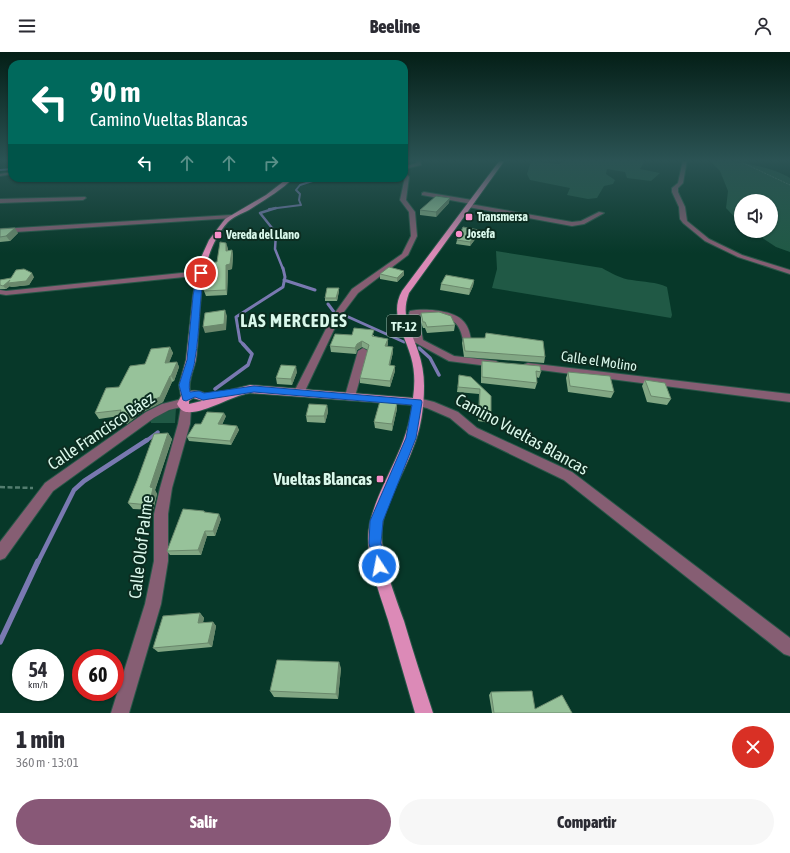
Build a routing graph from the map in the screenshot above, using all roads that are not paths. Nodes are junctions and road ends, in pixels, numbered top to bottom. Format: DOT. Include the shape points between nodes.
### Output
graph roads {
  1 [pos="275,191"];
  2 [pos="405,191"];
  3 [pos="481,191"];
  4 [pos="675,191"];
  5 [pos="424,194"];
  6 [pos="83,198"];
  7 [pos="0,201"];
  8 [pos="471,204"];
  9 [pos="601,213"];
  10 [pos="231,217"];
  11 [pos="0,231"];
  12 [pos="790,272"];
  13 [pos="201,273"];
  14 [pos="0,292"];
  15 [pos="409,339"];
  16 [pos="467,340"];
  17 [pos="419,341"];
  18 [pos="364,351"];
  19 [pos="505,364"];
  20 [pos="520,366"];
  21 [pos="299,392"];
  22 [pos="350,396"];
  23 [pos="790,398"];
  24 [pos="191,402"];
  25 [pos="418,402"];
  26 [pos="0,553"];
  27 [pos="790,648"];
  28 [pos="120,713"];
  29 [pos="424,713"];
  1 -- 10 [label="main road"];
  2 -- 21 [label="street" via="403,200 412,212 414,236 405,255 355,291 343,306"];
  3 -- 8 [label="main road, TF-12"];
  4 -- 12 [label="street" via="682,207 683,220 707,240 740,256"];
  5 -- 8 [label="street"];
  6 -- 7 [label="street"];
  8 -- 9 [label="street" via="572,224 582,223"];
  8 -- 15 [label="main road, TF-12" via="405,293 400,304 401,317"];
  10 -- 11 [label="street"];
  10 -- 13 [label="main road" via="212,240"];
  13 -- 14 [label="street"];
  13 -- 24 [label="main road" via="191,360 184,385"];
  15 -- 17 [label="street"];
  15 -- 25 [label="main road, TF-12" via="420,378"];
  16 -- 17 [label="street" via="466,329 459,320 449,315 414,313"];
  17 -- 19 [label="street" via="452,359"];
  18 -- 22 [label="street"];
  20 -- 23 [label="street, Calle el Molino"];
  21 -- 22 [label="main road, Camino Vueltas Blancas"];
  21 -- 24 [label="main road, Camino Vueltas Blancas" via="254,389"];
  22 -- 25 [label="main road, Camino Vueltas Blancas"];
  24 -- 26 [label="street, Calle Francisco Báez" via="150,415 64,474 49,487"];
  24 -- 28 [label="street, Calle Olof Palme" via="161,514 160,561 153,604"];
  25 -- 27 [label="street, Camino Vueltas Blancas" via="454,415 473,431 568,476"];
  25 -- 29 [label="main road, TF-12" via="411,438 376,521 375,543 379,566"];
}
